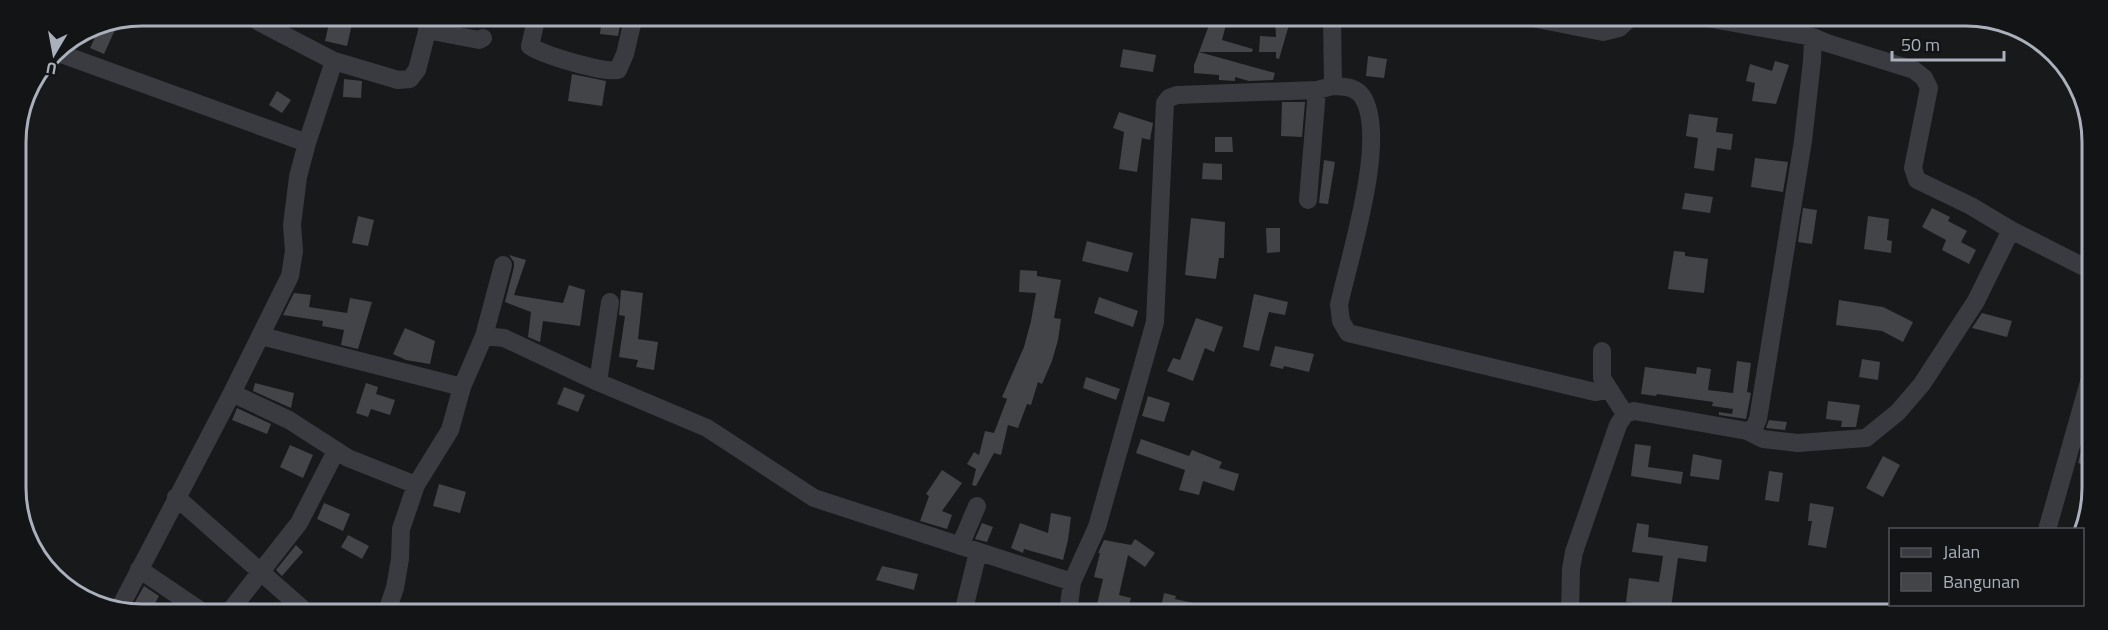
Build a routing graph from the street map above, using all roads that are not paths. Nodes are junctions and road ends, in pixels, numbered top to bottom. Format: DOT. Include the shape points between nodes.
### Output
graph roads {
  1 [pos="267,26"];
  2 [pos="428,26"];
  3 [pos="438,26"];
  4 [pos="535,26"];
  5 [pos="632,26"];
  6 [pos="1331,26"];
  7 [pos="1573,26"];
  8 [pos="1621,26"];
  9 [pos="1751,26"];
  10 [pos="1813,37"];
  11 [pos="483,38"];
  12 [pos="64,55"];
  13 [pos="334,61"];
  14 [pos="1325,88"];
  15 [pos="307,143"];
  16 [pos="1308,200"];
  17 [pos="2011,230"];
  18 [pos="503,265"];
  19 [pos="2082,266"];
  20 [pos="610,302"];
  21 [pos="261,336"];
  22 [pos="484,336"];
  23 [pos="1602,351"];
  24 [pos="598,382"];
  25 [pos="462,387"];
  26 [pos="1608,390"];
  27 [pos="231,393"];
  28 [pos="2082,407"];
  29 [pos="1625,414"];
  30 [pos="1747,431"];
  31 [pos="336,451"];
  32 [pos="416,485"];
  33 [pos="176,497"];
  34 [pos="977,506"];
  35 [pos="2048,528"];
  36 [pos="960,546"];
  37 [pos="978,552"];
  38 [pos="139,569"];
  39 [pos="260,572"];
  40 [pos="1072,582"];
  41 [pos="122,603"];
  42 [pos="191,604"];
  43 [pos="236,604"];
  44 [pos="297,604"];
  45 [pos="389,604"];
  46 [pos="965,604"];
  47 [pos="1069,604"];
  48 [pos="1570,604"];
  1 -- 13 [label="street"];
  2 -- 13 [label="street" via="417,70 410,79 398,80"];
  3 -- 11 [label="street"];
  4 -- 5 [label="street" via="530,46 612,71 618,69 625,54"];
  6 -- 14 [label="street"];
  7 -- 8 [label="street" via="1603,32"];
  9 -- 10 [label="street"];
  10 -- 17 [label="street" via="1914,70 1924,78 1929,88 1913,168 1917,180"];
  10 -- 30 [label="street" via="1803,141 1760,408 1754,428"];
  12 -- 15 [label="street"];
  13 -- 15 [label="street"];
  14 -- 16 [label="street"];
  14 -- 26 [label="street" via="1350,87 1362,96 1372,135 1369,178 1339,305 1348,333 1589,390"];
  14 -- 40 [label="street" via="1177,95 1165,104 1155,322 1097,527"];
  15 -- 21 [label="street" via="298,177 290,276"];
  17 -- 19 [label="street"];
  17 -- 30 [label="street" via="1976,302 1922,384 1898,412 1866,438 1798,443 1763,439"];
  18 -- 22 [label="street"];
  20 -- 24 [label="street"];
  21 -- 25 [label="street"];
  21 -- 27 [label="street"];
  22 -- 24 [label="street" via="504,338"];
  22 -- 25 [label="street"];
  23 -- 26 [label="street" via="1601,373"];
  24 -- 36 [label="street" via="707,428 814,498"];
  25 -- 32 [label="street" via="450,430"];
  26 -- 29 [label="street"];
  27 -- 31 [label="street" via="289,420"];
  27 -- 33 [label="street"];
  28 -- 35 [label="street"];
  29 -- 30 [label="street" via="1634,411"];
  29 -- 48 [label="street" via="1574,552"];
  31 -- 32 [label="street"];
  31 -- 39 [label="street" via="299,523"];
  32 -- 45 [label="street" via="401,529 400,559"];
  33 -- 38 [label="street"];
  33 -- 39 [label="street"];
  34 -- 36 [label="street"];
  36 -- 37 [label="street"];
  37 -- 40 [label="street"];
  37 -- 46 [label="street"];
  38 -- 41 [label="street"];
  38 -- 42 [label="street"];
  39 -- 43 [label="street"];
  39 -- 44 [label="street"];
  40 -- 47 [label="street"];
}
